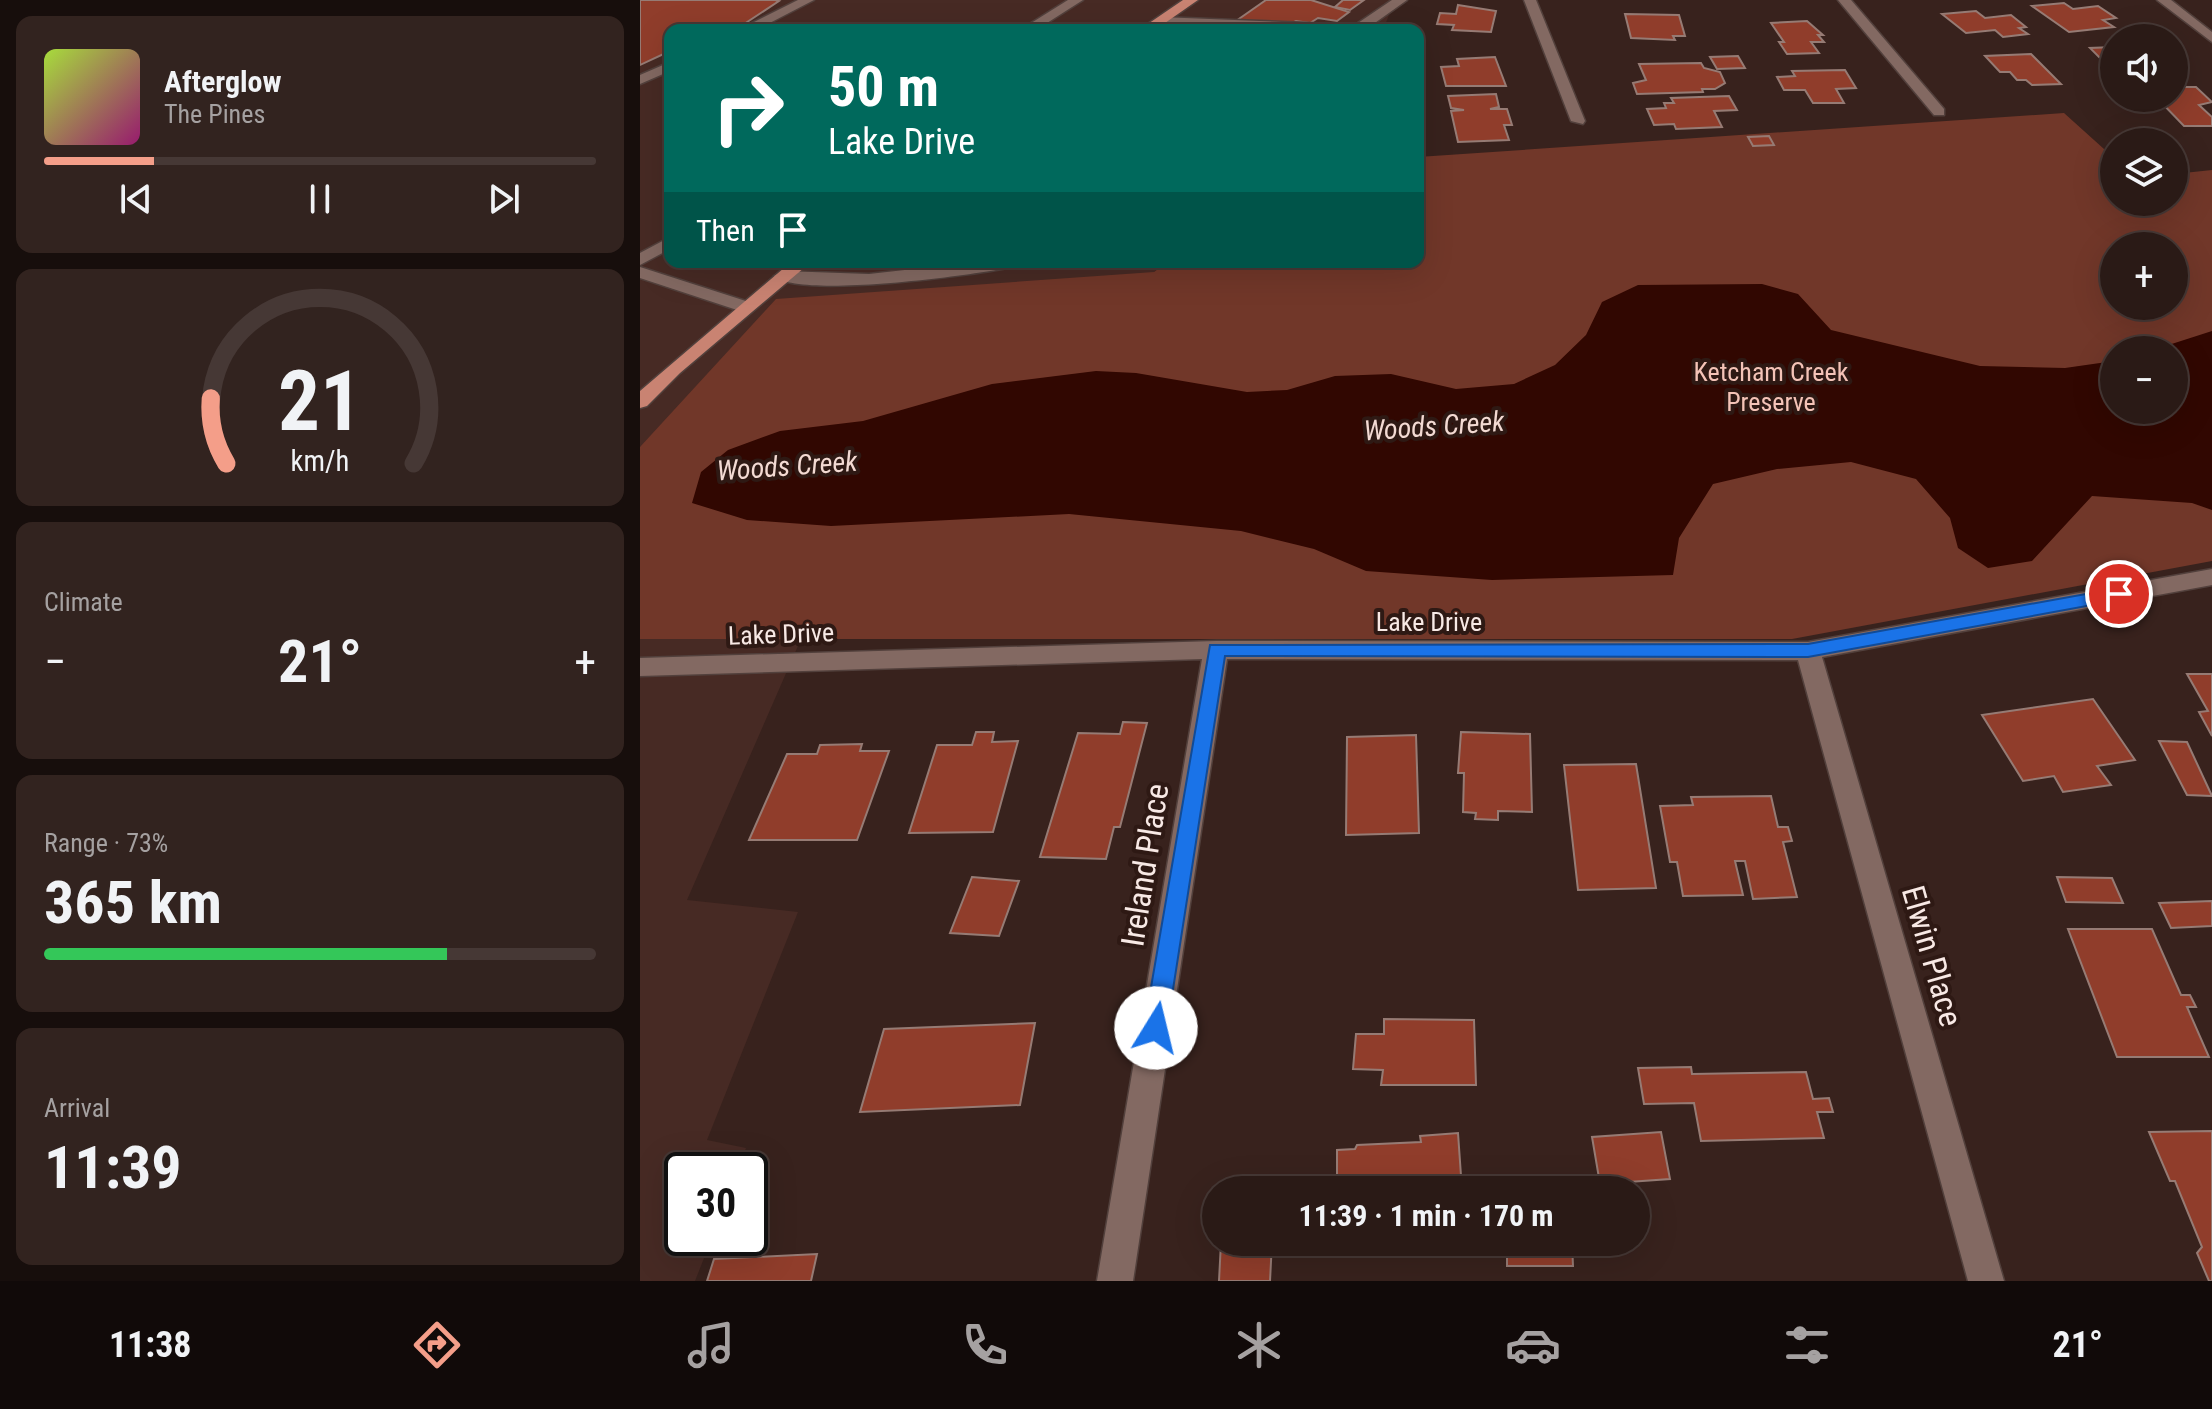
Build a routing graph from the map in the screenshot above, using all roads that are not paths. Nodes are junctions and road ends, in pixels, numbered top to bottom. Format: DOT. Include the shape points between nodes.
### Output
graph roads {
  1 [pos="808,0"];
  2 [pos="1077,0"];
  3 [pos="1192,0"];
  4 [pos="1401,0"];
  5 [pos="1530,0"];
  6 [pos="1844,0"];
  7 [pos="2163,0"];
  8 [pos="1160,21"];
  9 [pos="758,24"];
  10 [pos="1037,24"];
  11 [pos="1155,24"];
  12 [pos="1234,24"];
  13 [pos="1365,24"];
  14 [pos="2212,38"];
  15 [pos="664,69"];
  16 [pos="640,80"];
  17 [pos="1939,112"];
  18 [pos="1578,121"];
  19 [pos="664,246"];
  20 [pos="640,260"];
  21 [pos="794,268"];
  22 [pos="905,268"];
  23 [pos="972,268"];
  24 [pos="640,272"];
  25 [pos="783,276"];
  26 [pos="891,281"];
  27 [pos="746,307"];
  28 [pos="640,402"];
  29 [pos="2212,577"];
  30 [pos="1216,650"];
  31 [pos="1808,651"];
  32 [pos="640,667"];
  33 [pos="1115,1281"];
  34 [pos="1986,1281"];
  1 -- 9 [label="street"];
  2 -- 10 [label="street"];
  3 -- 8 [label="main road"];
  4 -- 13 [label="street"];
  5 -- 18 [label="street"];
  6 -- 17 [label="street"];
  7 -- 14 [label="street"];
  8 -- 11 [label="main road"];
  8 -- 12 [label="street"];
  15 -- 16 [label="street"];
  19 -- 20 [label="street"];
  21 -- 25 [label="main road"];
  22 -- 26 [label="street"];
  23 -- 26 [label="street"];
  24 -- 27 [label="street"];
  25 -- 26 [label="street"];
  25 -- 27 [label="main road"];
  27 -- 28 [label="main road"];
  29 -- 31 [label="street, Lake Drive"];
  30 -- 31 [label="street, Lake Drive"];
  30 -- 32 [label="street, Lake Drive"];
  30 -- 33 [label="street, Ireland Place"];
  31 -- 34 [label="street, Elwin Place"];
}
